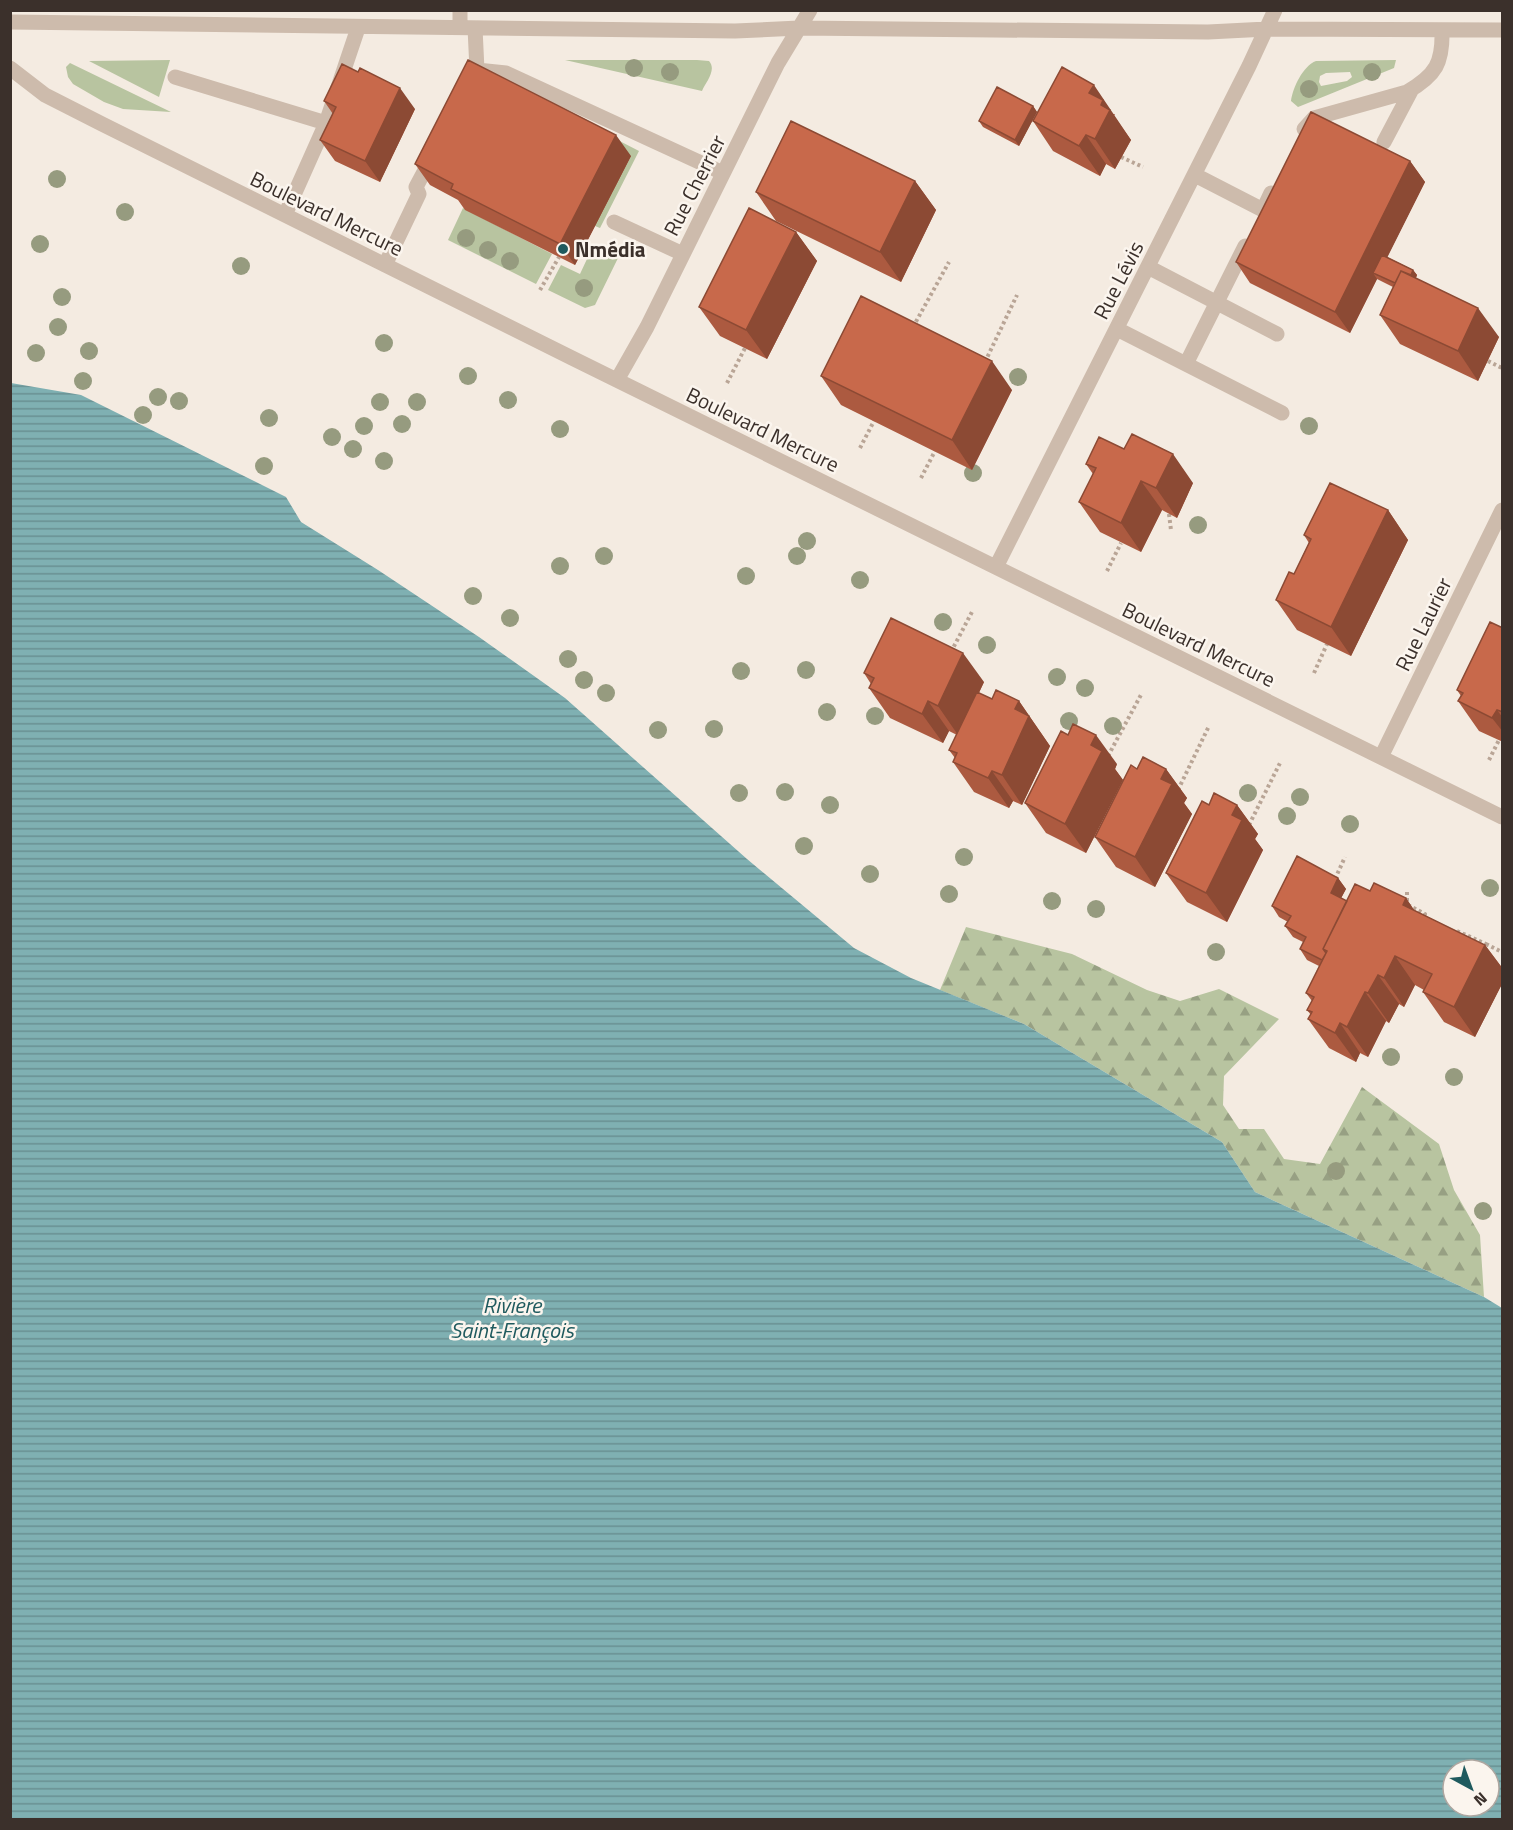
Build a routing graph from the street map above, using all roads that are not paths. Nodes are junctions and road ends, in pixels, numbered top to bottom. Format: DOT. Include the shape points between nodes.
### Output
graph roads {
  1 [pos="460,10"];
  2 [pos="810,10"];
  3 [pos="1275,10"];
  4 [pos="10,22"];
  5 [pos="467,27"];
  6 [pos="358,28"];
  7 [pos="799,28"];
  8 [pos="1267,29"];
  9 [pos="1442,30"];
  10 [pos="1503,30"];
  11 [pos="10,68"];
  12 [pos="477,70"];
  13 [pos="175,77"];
  14 [pos="1412,89"];
  15 [pos="466,91"];
  16 [pos="326,123"];
  17 [pos="1297,142"];
  18 [pos="1384,142"];
  19 [pos="439,143"];
  20 [pos="723,173"];
  21 [pos="1194,175"];
  22 [pos="1278,180"];
  23 [pos="285,215"];
  24 [pos="1261,220"];
  25 [pos="614,222"];
  26 [pos="683,254"];
  27 [pos="385,265"];
  28 [pos="1148,267"];
  29 [pos="1216,303"];
  30 [pos="1117,329"];
  31 [pos="1277,334"];
  32 [pos="1186,364"];
  33 [pos="617,380"];
  34 [pos="1282,413"];
  35 [pos="1503,510"];
  36 [pos="996,567"];
  37 [pos="1381,757"];
  38 [pos="1503,817"];
  1 -- 5 [label="street"];
  2 -- 7 [label="street, Rue Cherrier"];
  3 -- 8 [label="street, Rue Lévis"];
  4 -- 6 [label="street"];
  5 -- 6 [label="street"];
  5 -- 7 [label="street" via="735,31"];
  5 -- 12 [label="street"];
  6 -- 16 [label="street"];
  7 -- 8 [label="street" via="1197,32"];
  7 -- 20 [label="street, Rue Cherrier"];
  8 -- 9 [label="street"];
  8 -- 21 [label="street, Rue Lévis"];
  9 -- 10 [label="street"];
  9 -- 14 [label="street" via="1442,57 1427,80"];
  11 -- 23 [label="street, Boulevard Mercure" via="53,99"];
  12 -- 15 [label="street"];
  12 -- 20 [label="street" via="506,73"];
  13 -- 16 [label="street"];
  14 -- 17 [label="street" via="1314,117"];
  14 -- 18 [label="street"];
  16 -- 23 [label="street"];
  19 -- 27 [label="street" via="416,187 419,194"];
  20 -- 26 [label="street, Rue Cherrier"];
  21 -- 24 [label="street"];
  21 -- 28 [label="street, Rue Lévis"];
  22 -- 24 [label="street"];
  23 -- 27 [label="street, Boulevard Mercure"];
  24 -- 29 [label="street"];
  25 -- 26 [label="street"];
  26 -- 33 [label="street, Rue Cherrier"];
  27 -- 33 [label="street, Boulevard Mercure"];
  28 -- 29 [label="street"];
  28 -- 30 [label="street, Rue Lévis"];
  29 -- 31 [label="street"];
  29 -- 32 [label="street"];
  30 -- 32 [label="street"];
  30 -- 36 [label="street, Rue Lévis"];
  32 -- 34 [label="street"];
  33 -- 36 [label="street, Boulevard Mercure"];
  35 -- 37 [label="street, Rue Laurier"];
  36 -- 37 [label="street, Boulevard Mercure"];
  37 -- 38 [label="street, Boulevard Mercure"];
}
